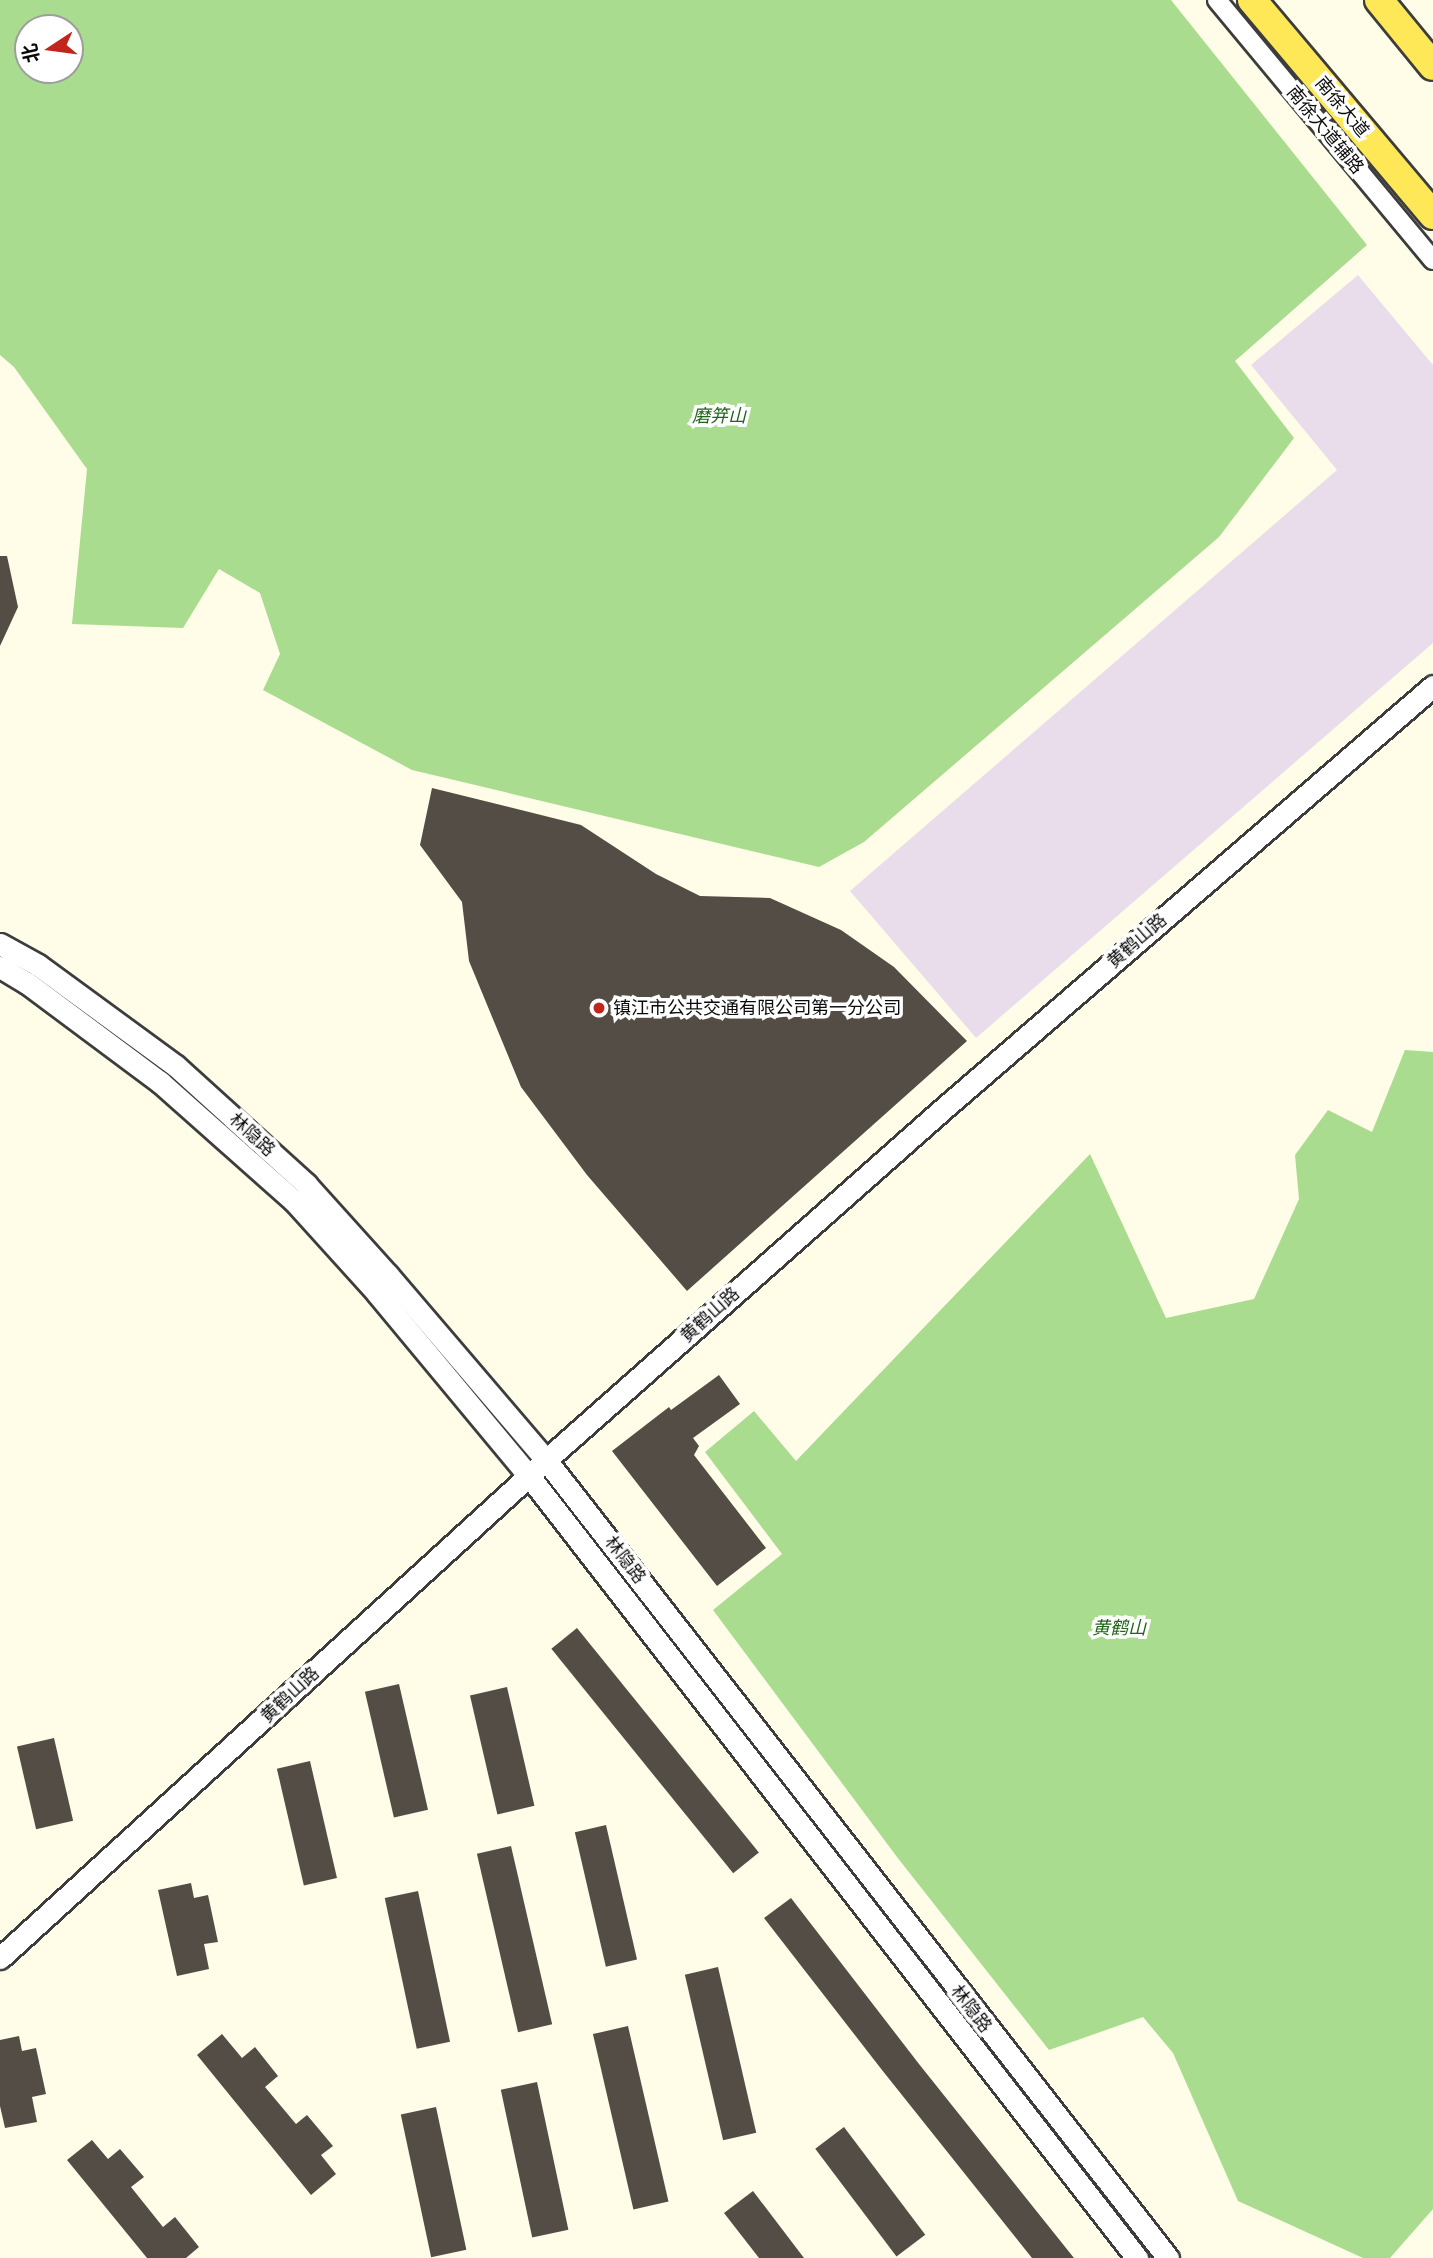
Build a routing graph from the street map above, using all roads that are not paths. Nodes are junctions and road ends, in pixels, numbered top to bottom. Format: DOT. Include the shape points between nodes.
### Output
graph roads {
  1 [pos="1216,0"];
  2 [pos="1252,0"];
  3 [pos="1379,0"];
  4 [pos="1433,66"];
  5 [pos="1433,215"];
  6 [pos="1433,260"];
  7 [pos="1433,686"];
  8 [pos="0,944"];
  9 [pos="0,967"];
  10 [pos="547,1460"];
  11 [pos="528,1476"];
  12 [pos="0,1958"];
  13 [pos="1137,2258"];
  14 [pos="1168,2258"];
  1 -- 6 [label="street, 南徐大道辅路"];
  2 -- 5 [label="main road, 南徐大道"];
  3 -- 4 [label="main road"];
  7 -- 10 [label="street, 黄鹤山路" via="965,1090"];
  8 -- 10 [label="street, 林隐路" via="38,965 176,1066 306,1184"];
  9 -- 11 [label="street, 林隐路" via="160,1083 293,1201 377,1293"];
  10 -- 11 [label="street, 黄鹤山路"];
  10 -- 14 [label="street, 林隐路"];
  11 -- 12 [label="street, 黄鹤山路"];
  11 -- 13 [label="street, 林隐路"];
}
